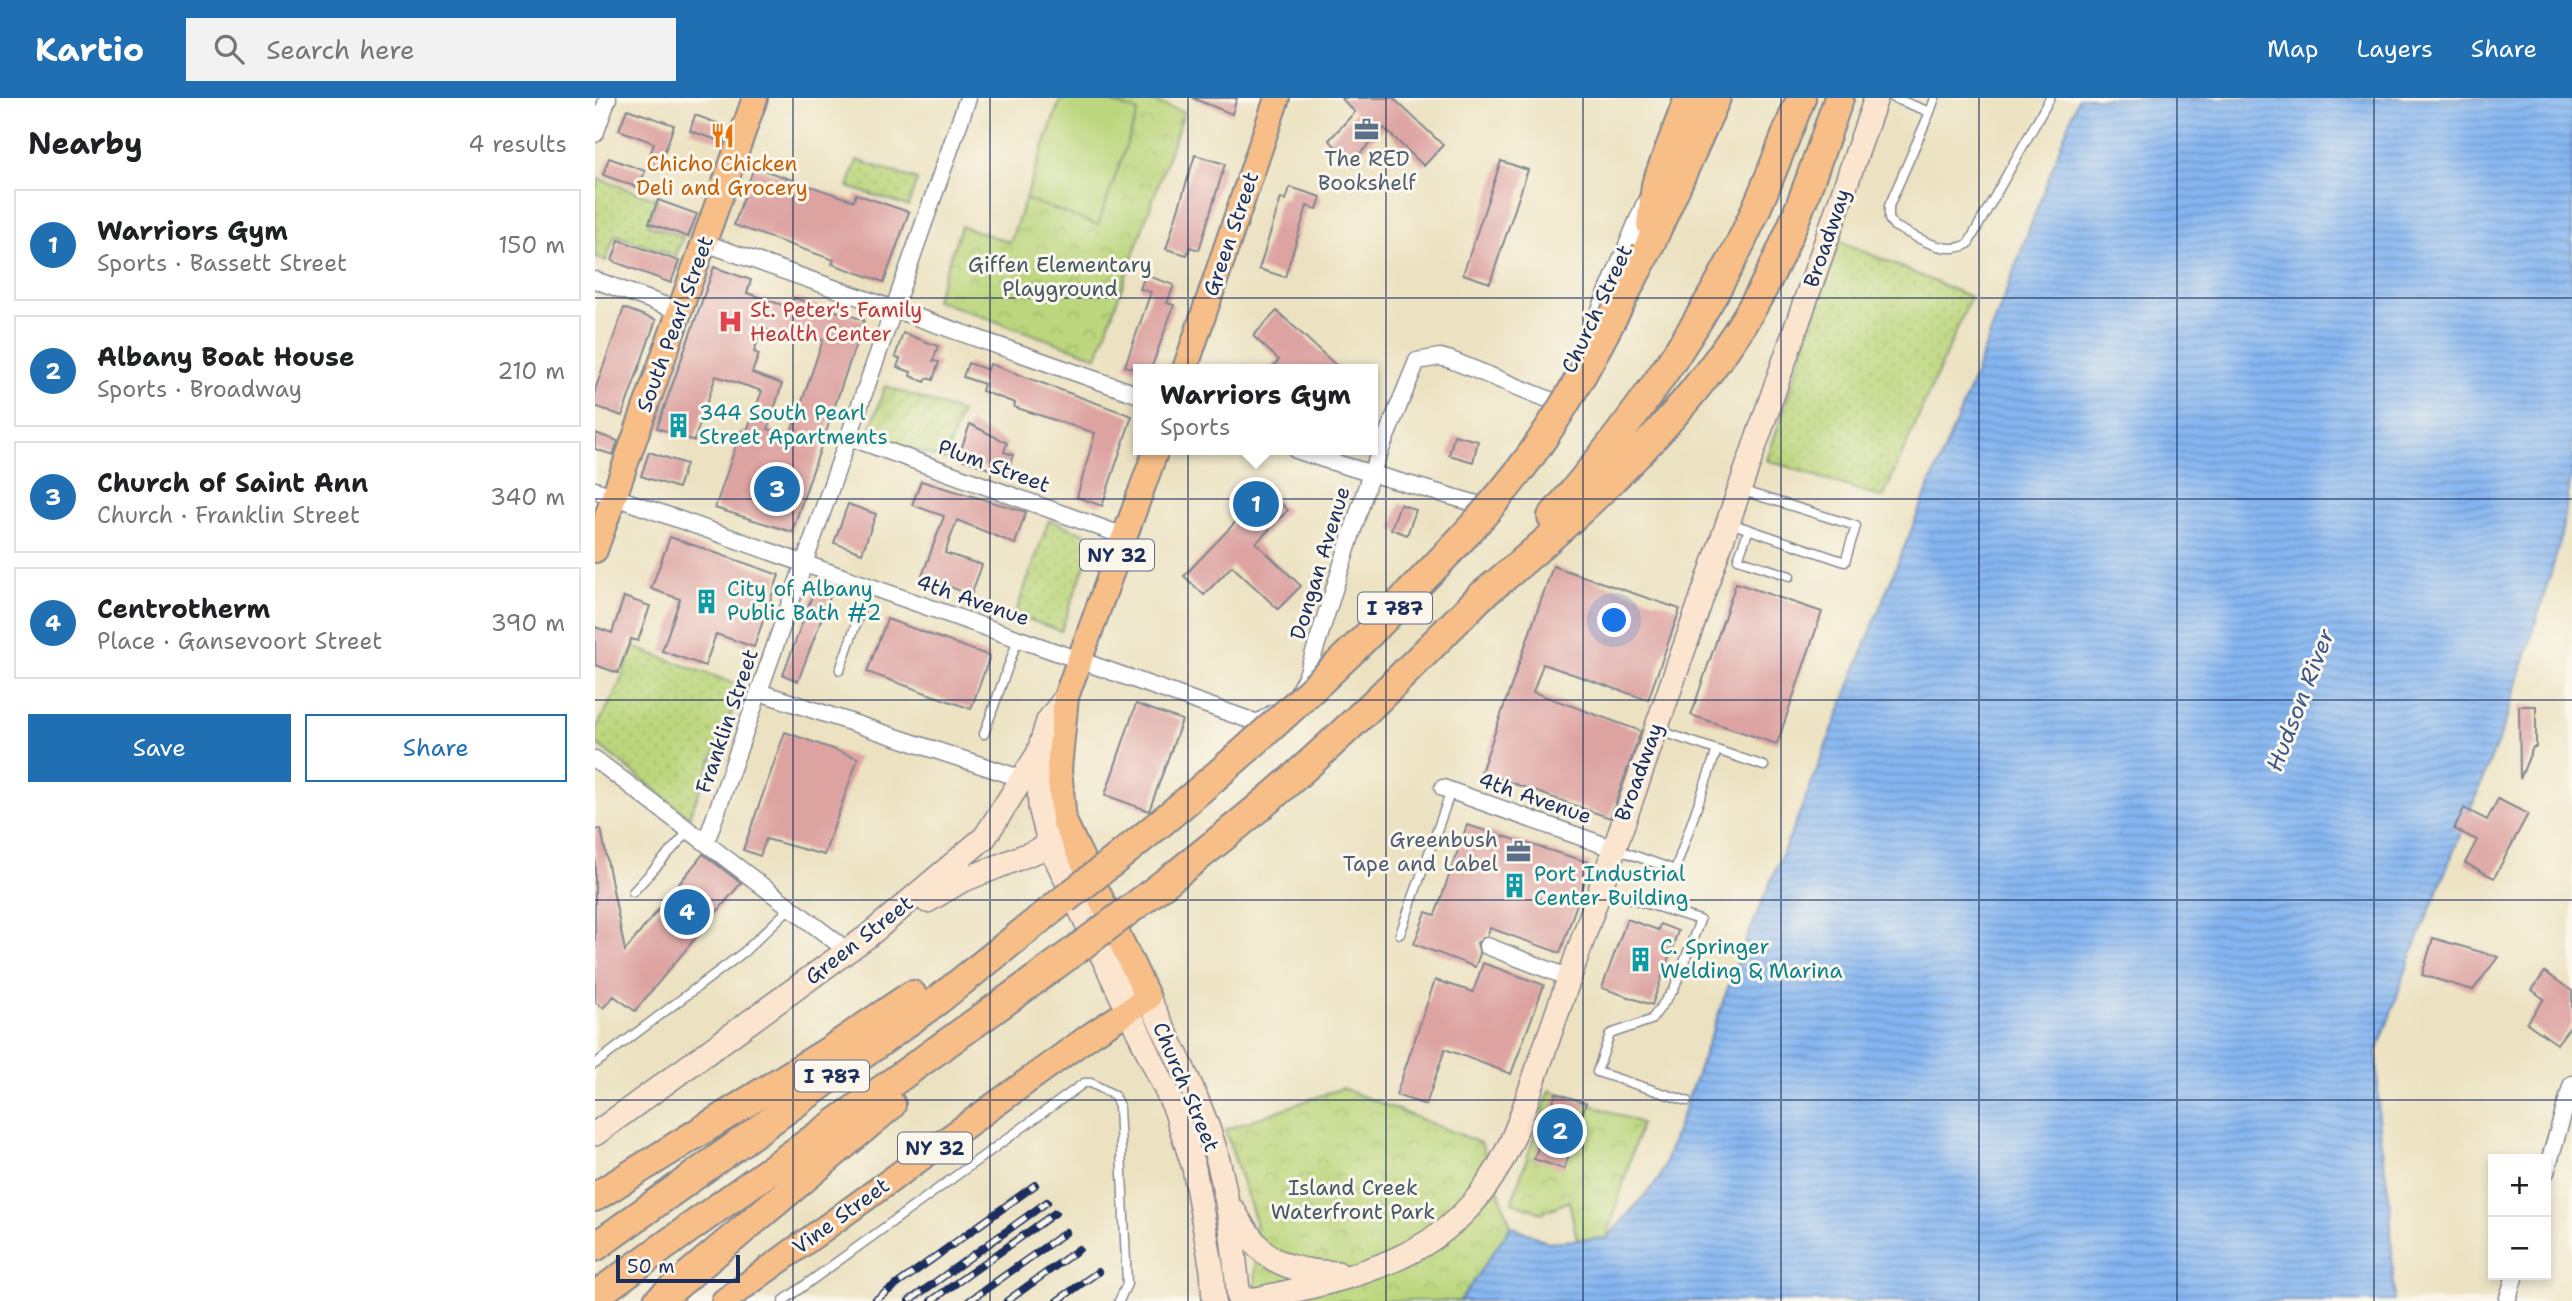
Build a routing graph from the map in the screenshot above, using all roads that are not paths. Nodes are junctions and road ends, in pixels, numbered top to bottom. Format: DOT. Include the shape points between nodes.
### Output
graph roads {
  1 [pos="608,98"];
  2 [pos="755,98"];
  3 [pos="968,98"];
  4 [pos="1277,98"];
  5 [pos="1679,98"];
  6 [pos="1689,98"];
  7 [pos="1716,98"];
  8 [pos="1801,98"];
  9 [pos="1839,98"];
  10 [pos="1876,98"];
  11 [pos="1894,98"];
  12 [pos="1935,98"];
  13 [pos="2050,98"];
  14 [pos="1930,112"];
  15 [pos="595,134"];
  16 [pos="705,243"];
  17 [pos="1647,251"];
  18 [pos="595,280"];
  19 [pos="893,309"];
  20 [pos="680,311"];
  21 [pos="1187,364"];
  22 [pos="1133,393"];
  23 [pos="1550,400"];
  24 [pos="849,436"];
  25 [pos="1154,455"];
  26 [pos="1311,455"];
  27 [pos="1370,475"];
  28 [pos="1738,490"];
  29 [pos="604,493"];
  30 [pos="1727,522"];
  31 [pos="1749,529"];
  32 [pos="1124,536"];
  33 [pos="595,550"];
  34 [pos="803,563"];
  35 [pos="1790,576"];
  36 [pos="869,586"];
  37 [pos="1480,597"];
  38 [pos="1018,639"];
  39 [pos="1079,660"];
  40 [pos="840,670"];
  41 [pos="759,692"];
  42 [pos="1066,696"];
  43 [pos="1657,720"];
  44 [pos="1258,723"];
  45 [pos="984,734"];
  46 [pos="1717,750"];
  47 [pos="1038,754"];
  48 [pos="595,758"];
  49 [pos="1764,766"];
  50 [pos="1023,779"];
  51 [pos="1447,789"];
  52 [pos="690,830"];
  53 [pos="706,842"];
  54 [pos="1060,842"];
  55 [pos="1612,848"];
  56 [pos="1598,889"];
  57 [pos="633,892"];
  58 [pos="1065,899"];
  59 [pos="790,907"];
  60 [pos="1400,934"];
  61 [pos="868,936"];
  62 [pos="1486,946"];
  63 [pos="848,951"];
  64 [pos="1567,977"];
  65 [pos="1032,982"];
  66 [pos="1139,1005"];
  67 [pos="595,1064"];
  68 [pos="2572,1084"];
  69 [pos="1687,1101"];
  70 [pos="595,1133"];
  71 [pos="2551,1155"];
  72 [pos="595,1197"];
  73 [pos="1226,1197"];
  74 [pos="595,1247"];
  75 [pos="1361,1273"];
  76 [pos="2513,1280"];
  77 [pos="595,1296"];
  78 [pos="657,1301"];
  79 [pos="724,1301"];
  80 [pos="783,1301"];
  81 [pos="1119,1301"];
  82 [pos="1214,1301"];
  83 [pos="1239,1301"];
  84 [pos="1247,1301"];
  85 [pos="2507,1301"];
  1 -- 15 [label="street"];
  2 -- 16 [label="main road, South Pearl Street"];
  3 -- 19 [label="street, Franklin Street"];
  4 -- 21 [label="main road, Green Street"];
  5 -- 23 [label="street, Church Street" via="1630,239 1586,341"];
  6 -- 17 [label="highway" via="1656,185"];
  7 -- 17 [label="highway, I 787"];
  8 -- 37 [label="highway, I 787" via="1732,260 1664,375 1579,485"];
  9 -- 37 [label="highway" via="1781,254 1724,352 1605,488"];
  10 -- 28 [label="street, Broadway"];
  11 -- 14 [label="lane"];
  12 -- 14 [label="lane"];
  13 -- 14 [label="lane" via="1968,244 1958,250 1894,226 1889,219 1889,206"];
  16 -- 19 [label="street"];
  16 -- 20 [label="main road, South Pearl Street"];
  17 -- 58 [label="highway, I 787, bridge" via="1579,383 1528,458 1469,532 1284,717"];
  18 -- 20 [label="street"];
  19 -- 22 [label="street"];
  19 -- 24 [label="street, Franklin Street"];
  20 -- 29 [label="main road, South Pearl Street"];
  23 -- 27 [label="street, Church Street" via="1490,508"];
  23 -- 27 [label="street, Dongan Avenue" via="1451,360 1417,361"];
  24 -- 32 [label="street, Plum Street"];
  24 -- 34 [label="street, Franklin Street"];
  25 -- 32 [label="main road, Green Street / NY 32"];
  26 -- 27 [label="street"];
  27 -- 44 [label="street, Dongan Avenue" via="1307,675 1288,704"];
  28 -- 30 [label="street, Broadway"];
  28 -- 31 [label="lane" via="1856,526 1845,562"];
  29 -- 33 [label="main road, South Pearl Street"];
  29 -- 34 [label="street, 4th Avenue"];
  30 -- 31 [label="lane"];
  30 -- 43 [label="street, Broadway"];
  31 -- 35 [label="lane" via="1738,559"];
  32 -- 39 [label="main road, Green Street / NY 32"];
  34 -- 36 [label="street, 4th Avenue"];
  34 -- 41 [label="street, Franklin Street"];
  36 -- 38 [label="street, 4th Avenue"];
  36 -- 40 [label="lane"];
  37 -- 65 [label="highway, I 787, bridge" via="1281,789"];
  38 -- 39 [label="street, 4th Avenue"];
  38 -- 45 [label="lane"];
  39 -- 42 [label="main road, Green Street / NY 32"];
  39 -- 44 [label="street, 4th Avenue"];
  41 -- 50 [label="street"];
  41 -- 53 [label="street, Franklin Street"];
  42 -- 47 [label="street, Green Street" via="1048,721"];
  42 -- 54 [label="main road, Green Street / NY 32" via="1059,769 1064,821"];
  43 -- 46 [label="lane" via="1669,734"];
  43 -- 55 [label="street, Broadway"];
  46 -- 49 [label="lane"];
  46 -- 55 [label="lane" via="1675,870"];
  47 -- 50 [label="street, Green Street"];
  47 -- 54 [label="street" via="1039,807"];
  48 -- 52 [label="street"];
  50 -- 61 [label="street, Green Street" via="985,837"];
  51 -- 55 [label="street, 4th Avenue"];
  51 -- 60 [label="lane"];
  52 -- 53 [label="street"];
  52 -- 57 [label="lane"];
  53 -- 59 [label="street"];
  54 -- 61 [label="street" via="961,881"];
  54 -- 66 [label="main road, NY 32"];
  55 -- 56 [label="street, Broadway"];
  56 -- 64 [label="street, Broadway"];
  56 -- 69 [label="lane" via="1700,920 1674,989 1651,1020 1610,1034 1597,1072"];
  58 -- 72 [label="highway" via="986,941 832,1049"];
  58 -- 74 [label="highway, I 787" via="933,1004"];
  59 -- 63 [label="street"];
  59 -- 67 [label="lane" via="744,952"];
  61 -- 63 [label="street, Green Street"];
  62 -- 64 [label="street"];
  63 -- 70 [label="street, Green Street"];
  64 -- 75 [label="street, Broadway" via="1518,1125 1496,1174 1462,1216 1438,1236 1410,1255"];
  65 -- 77 [label="highway, I 787"];
  65 -- 78 [label="highway"];
  66 -- 73 [label="street, Church Street" via="1198,1103"];
  66 -- 79 [label="main road, Vine Street / NY 32"];
  66 -- 82 [label="street, Church Street" via="1194,1168"];
  68 -- 71 [label="street"];
  73 -- 75 [label="street" via="1264,1255 1308,1272"];
  73 -- 83 [label="street, Church Street"];
  75 -- 84 [label="street, Broadway"];
  76 -- 85 [label="street"];
  80 -- 81 [label="lane" via="1084,1083 1114,1095 1119,1106 1128,1284"];
}
